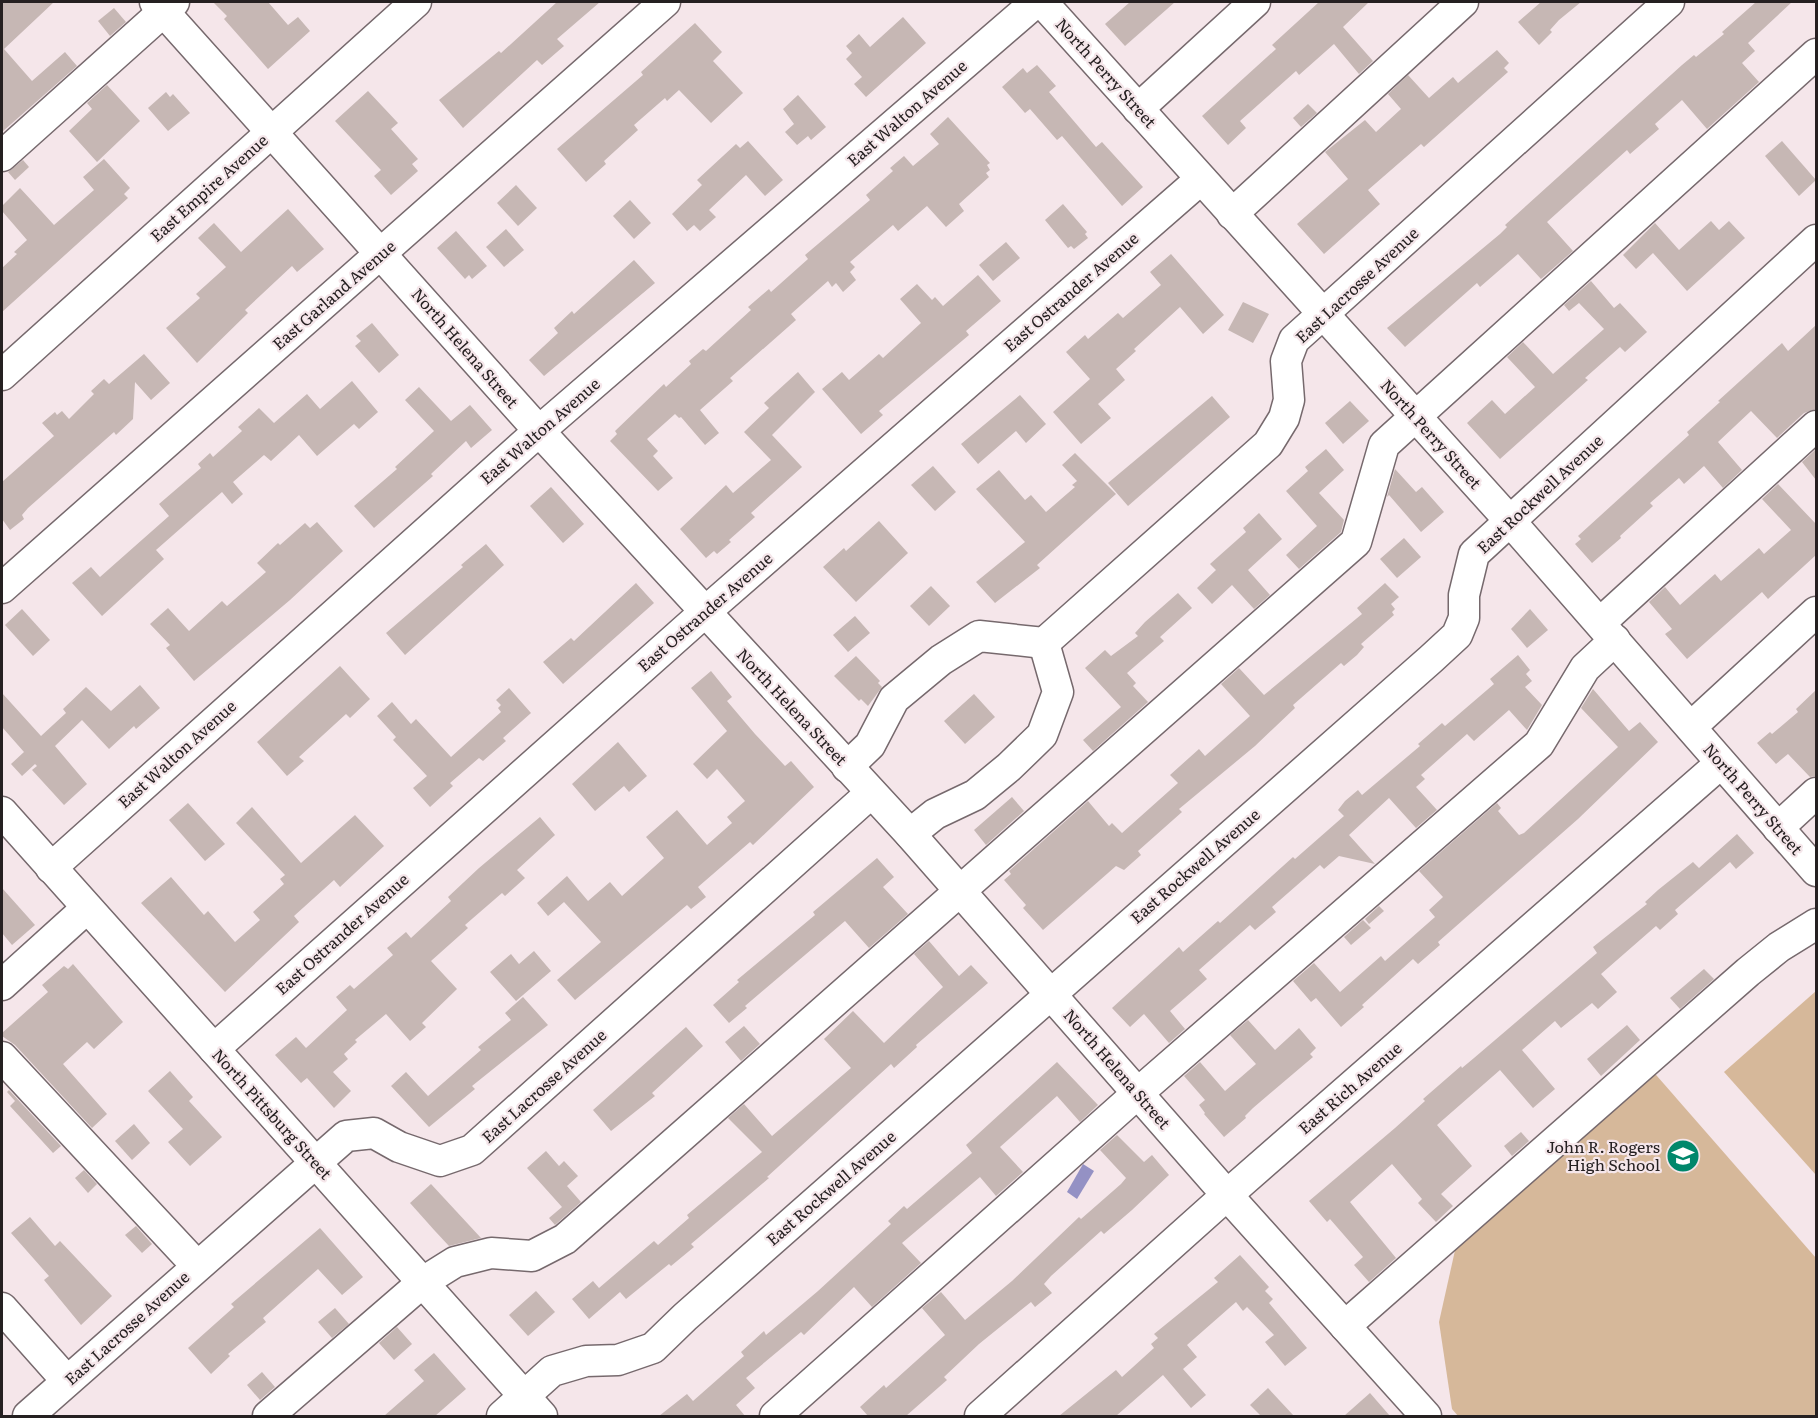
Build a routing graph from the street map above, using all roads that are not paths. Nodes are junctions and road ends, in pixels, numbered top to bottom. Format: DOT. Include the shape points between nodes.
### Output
graph roads {
  1 [pos="416,2"];
  2 [pos="665,2"];
  3 [pos="1255,2"];
  4 [pos="1463,2"];
  5 [pos="1669,2"];
  6 [pos="1043,3"];
  7 [pos="164,5"];
  8 [pos="1816,54"];
  9 [pos="1138,109"];
  10 [pos="272,131"];
  11 [pos="2,156"];
  12 [pos="1201,179"];
  13 [pos="1232,214"];
  14 [pos="1816,240"];
  15 [pos="382,253"];
  16 [pos="1323,315"];
  17 [pos="2,375"];
  18 [pos="1415,418"];
  19 [pos="1816,426"];
  20 [pos="539,431"];
  21 [pos="1510,521"];
  22 [pos="2,588"];
  23 [pos="705,612"];
  24 [pos="1816,612"];
  25 [pos="1608,632"];
  26 [pos="1044,643"];
  27 [pos="1691,727"];
  28 [pos="1721,763"];
  29 [pos="847,767"];
  30 [pos="871,793"];
  31 [pos="1816,794"];
  32 [pos="2,812"];
  33 [pos="1778,828"];
  34 [pos="910,834"];
  35 [pos="51,868"];
  36 [pos="1816,871"];
  37 [pos="960,890"];
  38 [pos="87,908"];
  39 [pos="1816,924"];
  40 [pos="2,985"];
  41 [pos="1051,993"];
  42 [pos="214,1049"];
  43 [pos="2,1057"];
  44 [pos="1138,1093"];
  45 [pos="315,1161"];
  46 [pos="1227,1196"];
  47 [pos="197,1266"];
  48 [pos="423,1282"];
  49 [pos="2,1308"];
  50 [pos="1345,1326"];
  51 [pos="67,1381"];
  52 [pos="533,1407"];
  53 [pos="28,1416"];
  54 [pos="268,1416"];
  55 [pos="502,1416"];
  56 [pos="774,1416"];
  57 [pos="980,1416"];
  58 [pos="1426,1416"];
  1 -- 10 [label="street, East Empire Avenue"];
  2 -- 15 [label="street, East Garland Avenue"];
  3 -- 9 [label="street"];
  4 -- 13 [label="street"];
  5 -- 16 [label="street, East Lacrosse Avenue"];
  6 -- 9 [label="street, North Perry Street"];
  6 -- 20 [label="street, East Walton Avenue"];
  7 -- 10 [label="street, North Helena Street"];
  7 -- 11 [label="street"];
  8 -- 18 [label="street"];
  9 -- 12 [label="street, North Perry Street"];
  10 -- 15 [label="street, North Helena Street"];
  10 -- 17 [label="street, East Empire Avenue"];
  12 -- 13 [label="street, North Perry Street"];
  12 -- 23 [label="street, East Ostrander Avenue"];
  13 -- 16 [label="street, North Perry Street"];
  14 -- 21 [label="street, East Rockwell Avenue"];
  15 -- 20 [label="street, North Helena Street"];
  15 -- 22 [label="street, East Garland Avenue"];
  16 -- 18 [label="street, North Perry Street"];
  16 -- 26 [label="street, East Lacrosse Avenue" via="1294,340 1287,361 1289,400 1284,418 1268,444"];
  18 -- 21 [label="street, North Perry Street"];
  18 -- 37 [label="street" via="1384,445 1356,542"];
  19 -- 25 [label="street"];
  20 -- 23 [label="street, North Helena Street"];
  20 -- 35 [label="street, East Walton Avenue"];
  21 -- 25 [label="street, North Perry Street"];
  21 -- 41 [label="street, East Rockwell Avenue" via="1474,554 1464,596 1464,618 1457,635"];
  23 -- 29 [label="street, North Helena Street"];
  23 -- 42 [label="street, East Ostrander Avenue"];
  24 -- 27 [label="street"];
  25 -- 27 [label="street, North Perry Street"];
  25 -- 44 [label="street" via="1539,744"];
  26 -- 29 [label="street" via="979,636 941,660 894,699 870,746"];
  26 -- 34 [label="street" via="1058,692 1042,735 975,795 935,814"];
  27 -- 28 [label="street, North Perry Street"];
  28 -- 33 [label="street, North Perry Street"];
  28 -- 46 [label="street, East Rich Avenue"];
  29 -- 30 [label="street, North Helena Street"];
  30 -- 34 [label="street, North Helena Street"];
  30 -- 45 [label="street, East Lacrosse Avenue" via="472,1150 440,1161 399,1147 374,1133 346,1136"];
  31 -- 33 [label="street"];
  32 -- 35 [label="street, North Pittsburg Street"];
  33 -- 36 [label="street, North Perry Street"];
  34 -- 37 [label="street, North Helena Street"];
  35 -- 38 [label="street, North Pittsburg Street"];
  37 -- 41 [label="street, North Helena Street"];
  37 -- 48 [label="street" via="565,1239 532,1256 491,1252 455,1262"];
  38 -- 40 [label="street"];
  38 -- 42 [label="street, North Pittsburg Street"];
  39 -- 50 [label="street" via="1748,972"];
  41 -- 44 [label="street, North Helena Street"];
  41 -- 52 [label="street, East Rockwell Avenue" via="653,1348 618,1360 586,1361 552,1371"];
  42 -- 45 [label="street, North Pittsburg Street"];
  43 -- 47 [label="street"];
  44 -- 46 [label="street, North Helena Street"];
  44 -- 56 [label="street"];
  45 -- 47 [label="street, East Lacrosse Avenue"];
  45 -- 48 [label="street, North Pittsburg Street"];
  46 -- 50 [label="street, North Helena Street"];
  46 -- 57 [label="street, East Rich Avenue"];
  47 -- 51 [label="street, East Lacrosse Avenue"];
  48 -- 52 [label="street, North Pittsburg Street"];
  48 -- 54 [label="street"];
  49 -- 51 [label="street"];
  50 -- 58 [label="street, North Helena Street"];
  51 -- 53 [label="street, East Lacrosse Avenue"];
  52 -- 55 [label="street, East Rockwell Avenue"];
}
